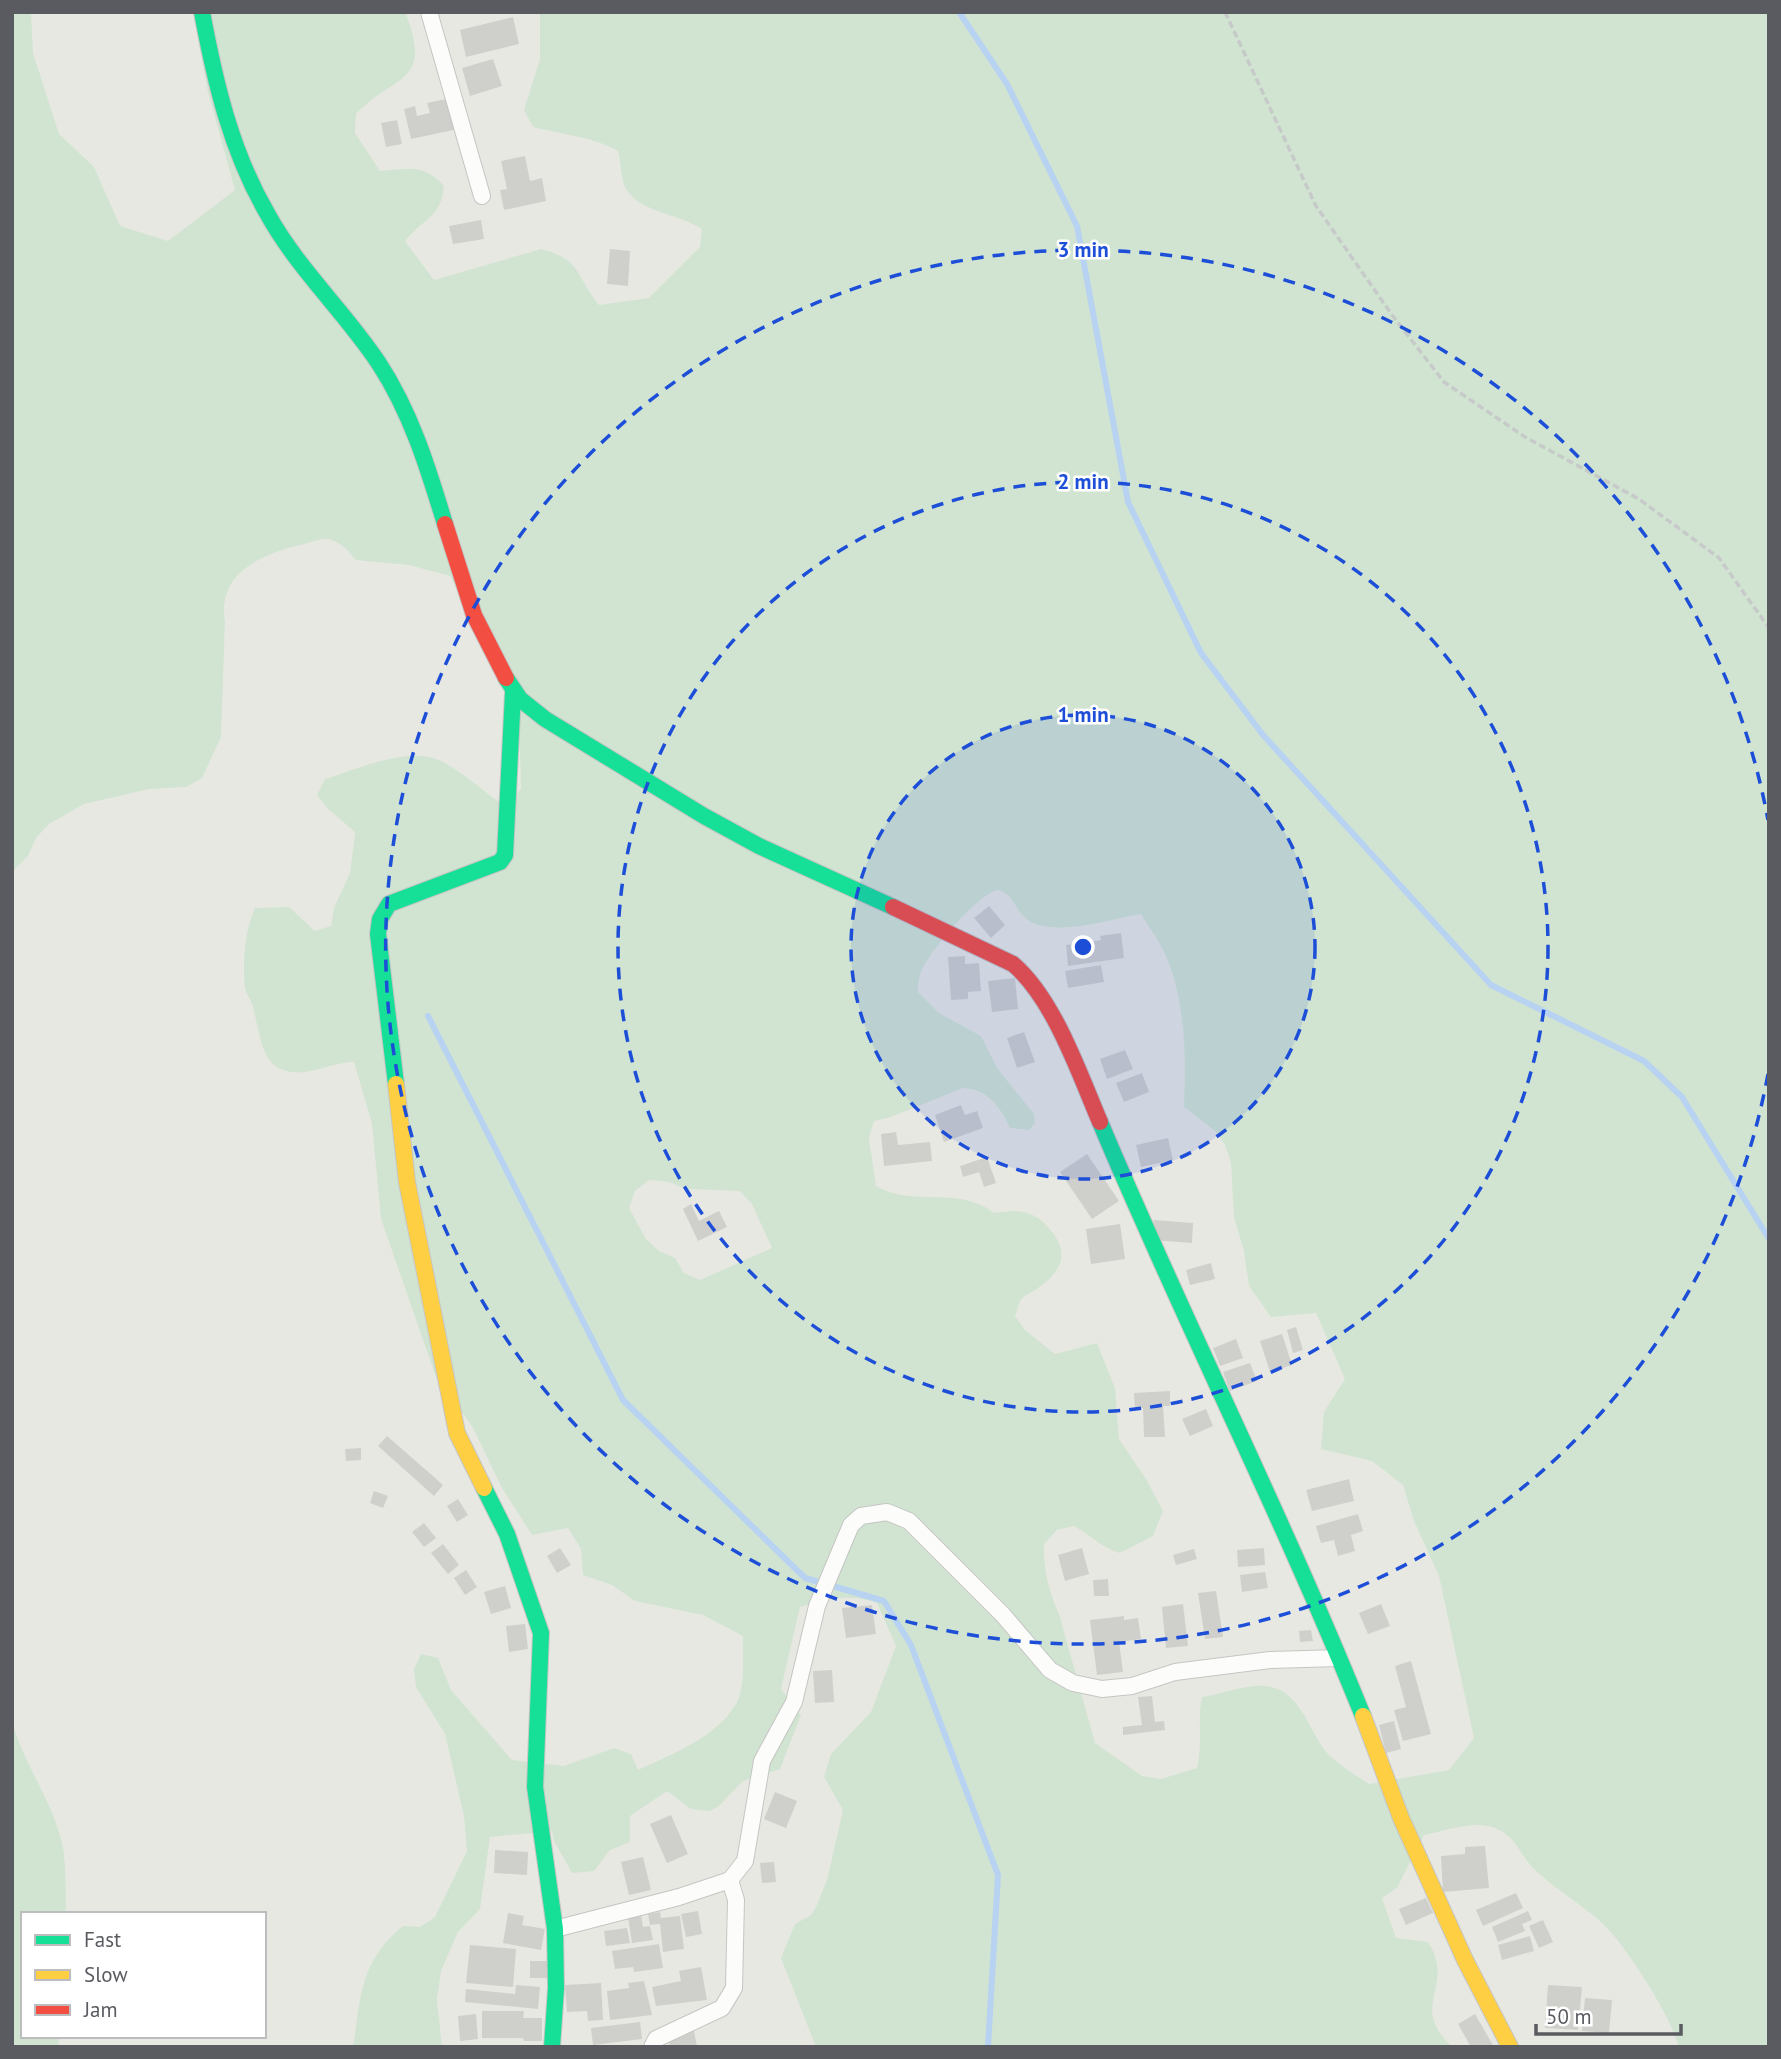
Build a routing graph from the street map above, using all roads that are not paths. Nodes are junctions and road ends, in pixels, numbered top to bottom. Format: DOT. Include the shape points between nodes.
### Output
graph roads {
  1 [pos="202,12"];
  2 [pos="429,12"];
  3 [pos="481,196"];
  4 [pos="513,693"];
  5 [pos="1339,1658"];
  6 [pos="730,1880"];
  7 [pos="555,1929"];
  8 [pos="552,2047"];
  9 [pos="652,2047"];
  10 [pos="1510,2047"];
  1 -- 4 [label="street" via="215,88 244,167 282,239 375,356 401,400 457,568"];
  2 -- 3 [label="street"];
  4 -- 5 [label="street" via="571,737 757,845 971,943 1026,975 1079,1073 1161,1268 1247,1446"];
  4 -- 7 [label="street" via="505,855 500,862 389,904 378,934 407,1182 457,1433 507,1534 541,1633 535,1787"];
  5 -- 6 [label="street" via="1270,1660 1175,1672 1132,1686 1102,1689 1073,1683 1049,1670 978,1588 909,1521 887,1512 860,1516 851,1525 817,1606 794,1702 762,1761 745,1861"];
  5 -- 10 [label="street" via="1401,1818"];
  6 -- 7 [label="street"];
  6 -- 9 [label="street" via="736,1900 734,1988 722,2008 656,2039"];
  7 -- 8 [label="street"];
}
